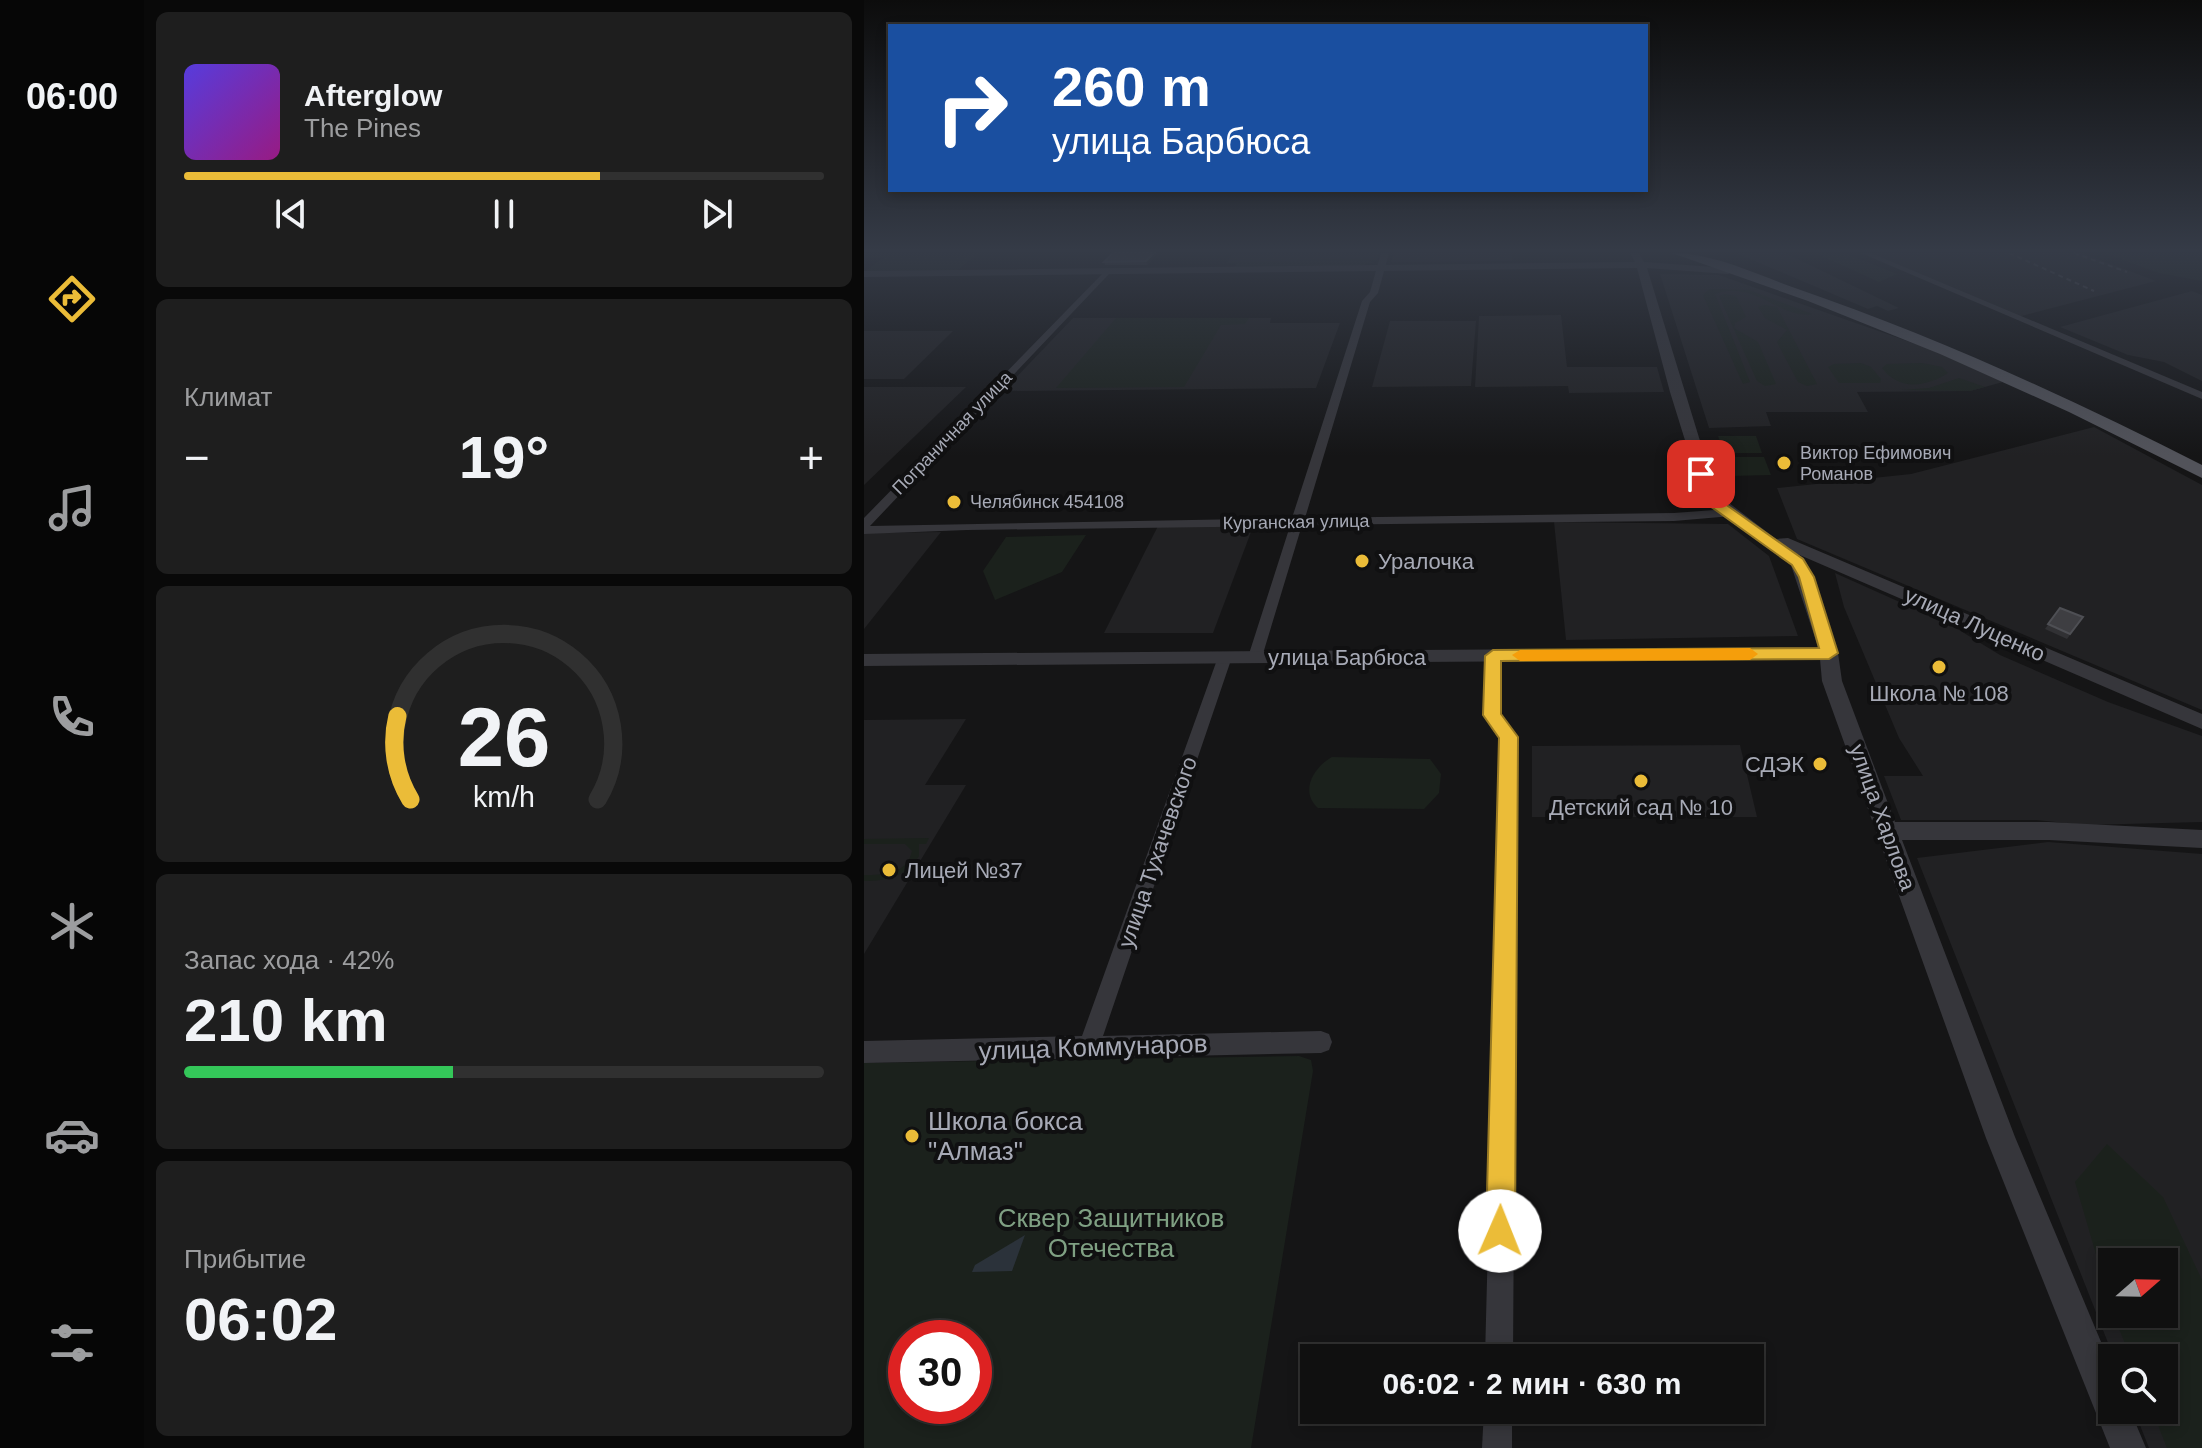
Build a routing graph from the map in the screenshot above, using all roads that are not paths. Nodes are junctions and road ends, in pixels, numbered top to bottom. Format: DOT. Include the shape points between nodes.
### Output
graph roads {
  1 [pos="1060,321"];
  2 [pos="1360,321"];
  3 [pos="1656,321"];
  4 [pos="1865,321"];
  5 [pos="1874,321"];
  6 [pos="2024,321"];
  7 [pos="2202,396"];
  8 [pos="2202,460"];
  9 [pos="2202,472"];
  10 [pos="864,502"];
  11 [pos="886,502"];
  12 [pos="1728,513"];
  13 [pos="1295,521"];
  14 [pos="864,527"];
  15 [pos="1749,527"];
  16 [pos="1822,557"];
  17 [pos="1798,562"];
  18 [pos="1829,653"];
  19 [pos="1493,656"];
  20 [pos="1225,657"];
  21 [pos="1255,657"];
  22 [pos="864,660"];
  23 [pos="2202,722"];
  24 [pos="1889,831"];
  25 [pos="2202,839"];
  26 [pos="1321,1042"];
  27 [pos="1089,1046"];
  28 [pos="864,1052"];
  29 [pos="1499,1344"];
  30 [pos="2098,1376"];
  31 [pos="1498,1424"];
  32 [pos="2118,1424"];
  33 [pos="1497,1448"];
  34 [pos="2128,1448"];
  1 -- 11 [label="street, Пограничная улица"];
  2 -- 13 [label="street"];
  3 -- 12 [label="street" via="1705,486"];
  4 -- 9 [label="main road" via="1949,351"];
  5 -- 8 [label="main road" via="1974,354"];
  6 -- 7 [label="street"];
  10 -- 11 [label="street"];
  11 -- 14 [label="street, Пограничная улица"];
  12 -- 13 [label="street, Курганская улица"];
  12 -- 15 [label="street"];
  13 -- 14 [label="street, Курганская улица"];
  13 -- 21 [label="street"];
  15 -- 16 [label="street, улица Луценко"];
  15 -- 17 [label="street"];
  16 -- 17 [label="street"];
  16 -- 23 [label="street, улица Луценко"];
  17 -- 18 [label="street, улица Харлова"];
  18 -- 19 [label="street, улица Барбюса"];
  18 -- 24 [label="street, улица Харлова" via="1832,681"];
  19 -- 21 [label="street, улица Барбюса"];
  19 -- 29 [label="street" via="1492,715 1509,737"];
  20 -- 21 [label="street, улица Барбюса"];
  20 -- 22 [label="street, улица Барбюса"];
  20 -- 27 [label="street, улица Тухачевского"];
  24 -- 25 [label="street" via="2049,831"];
  24 -- 30 [label="street, улица Харлова" via="2001,1138"];
  26 -- 27 [label="street, улица Коммунаров"];
  27 -- 28 [label="street, улица Коммунаров"];
  31 -- 33 [label="street"];
  32 -- 34 [label="street, улица Харлова"];
}
